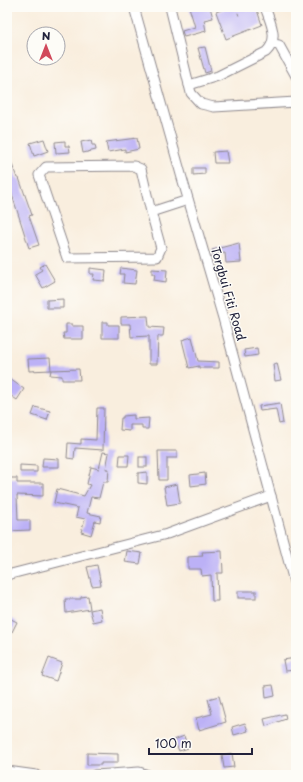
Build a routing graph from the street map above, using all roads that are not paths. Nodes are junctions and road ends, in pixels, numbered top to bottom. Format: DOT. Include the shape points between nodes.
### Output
graph roads {
  1 [pos="134,7"];
  2 [pos="170,7"];
  3 [pos="265,7"];
  4 [pos="273,44"];
  5 [pos="296,76"];
  6 [pos="189,84"];
  7 [pos="296,102"];
  8 [pos="188,200"];
  9 [pos="151,212"];
  10 [pos="271,496"];
  11 [pos="7,575"];
  12 [pos="296,589"];
  13 [pos="7,771"];
  14 [pos="36,775"];
  15 [pos="94,775"];
  16 [pos="148,775"];
  1 -- 8 [label="street, Torgbui Fiti Road"];
  2 -- 6 [label="street"];
  3 -- 4 [label="street" via="274,33"];
  4 -- 5 [label="street" via="279,45"];
  4 -- 6 [label="street" via="266,52 225,72"];
  6 -- 7 [label="street" via="195,99 207,106"];
  8 -- 9 [label="street"];
  8 -- 10 [label="street, Torgbui Fiti Road"];
  9 -- 9 [label="street" via="161,248 157,257 67,258 39,175 46,167 134,166 141,169"];
  10 -- 11 [label="street" via="167,534"];
  10 -- 12 [label="street, Torgbui Fiti Road"];
  13 -- 14 [label="street"];
  15 -- 16 [label="street" via="139,772"];
}
